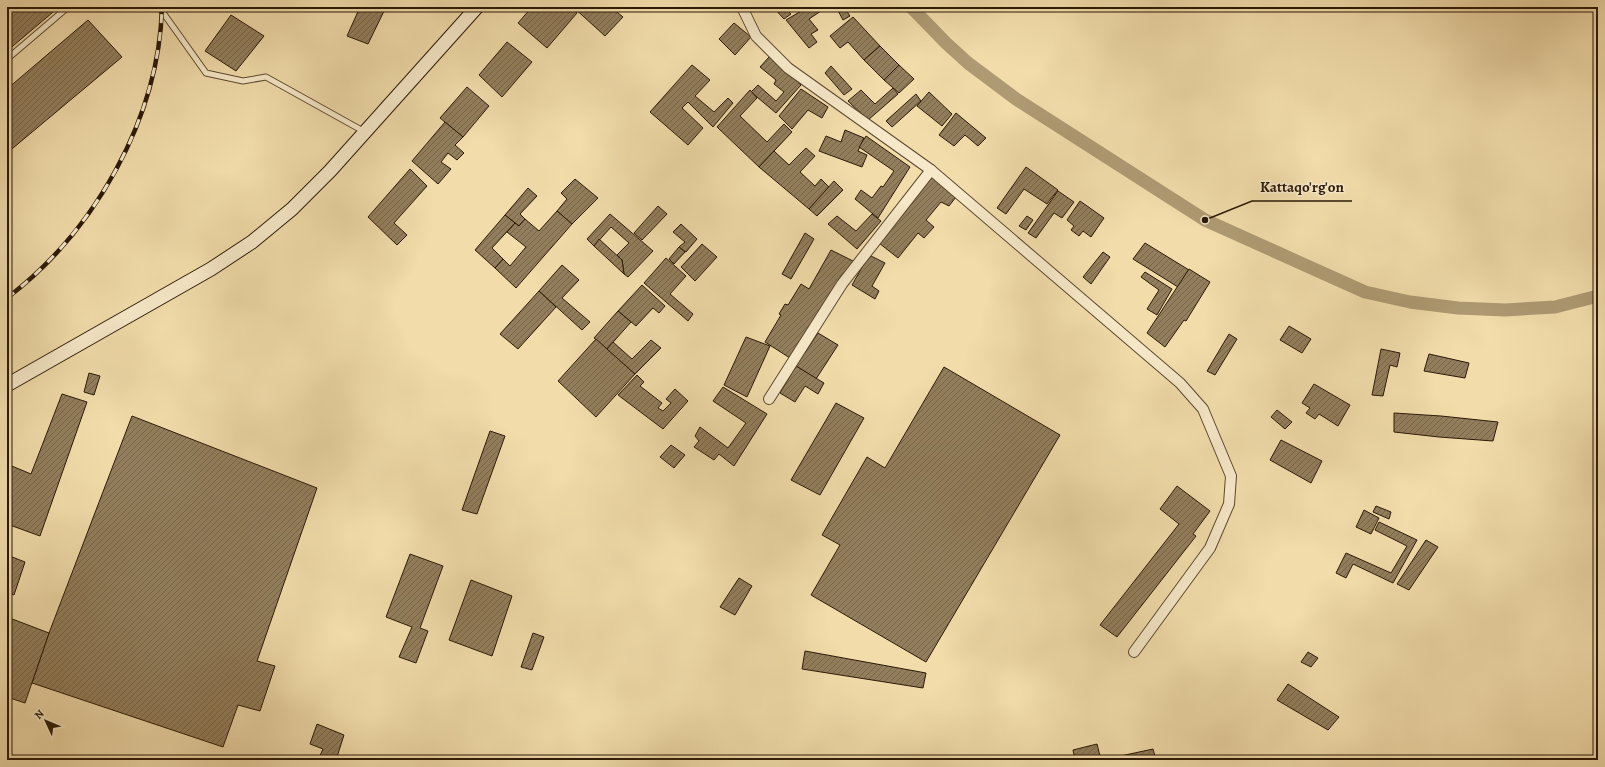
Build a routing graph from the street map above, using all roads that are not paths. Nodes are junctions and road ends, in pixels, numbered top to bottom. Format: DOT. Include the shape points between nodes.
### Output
graph roads {
  1 [pos="68,7"];
  2 [pos="159,7"];
  3 [pos="477,7"];
  4 [pos="742,7"];
  5 [pos="7,59"];
  6 [pos="366,132"];
  7 [pos="931,170"];
  8 [pos="7,385"];
  9 [pos="769,399"];
  10 [pos="1134,652"];
  1 -- 5 [label="lane"];
  2 -- 6 [label="lane" via="206,73 243,82 266,77"];
  3 -- 6 [label="main road"];
  4 -- 7 [label="street" via="756,36 788,68"];
  6 -- 8 [label="main road" via="292,209 252,242 211,269"];
  7 -- 9 [label="street" via="842,284"];
  7 -- 10 [label="street" via="1180,383 1203,409 1215,436 1231,476 1229,504 1210,548"];
}
